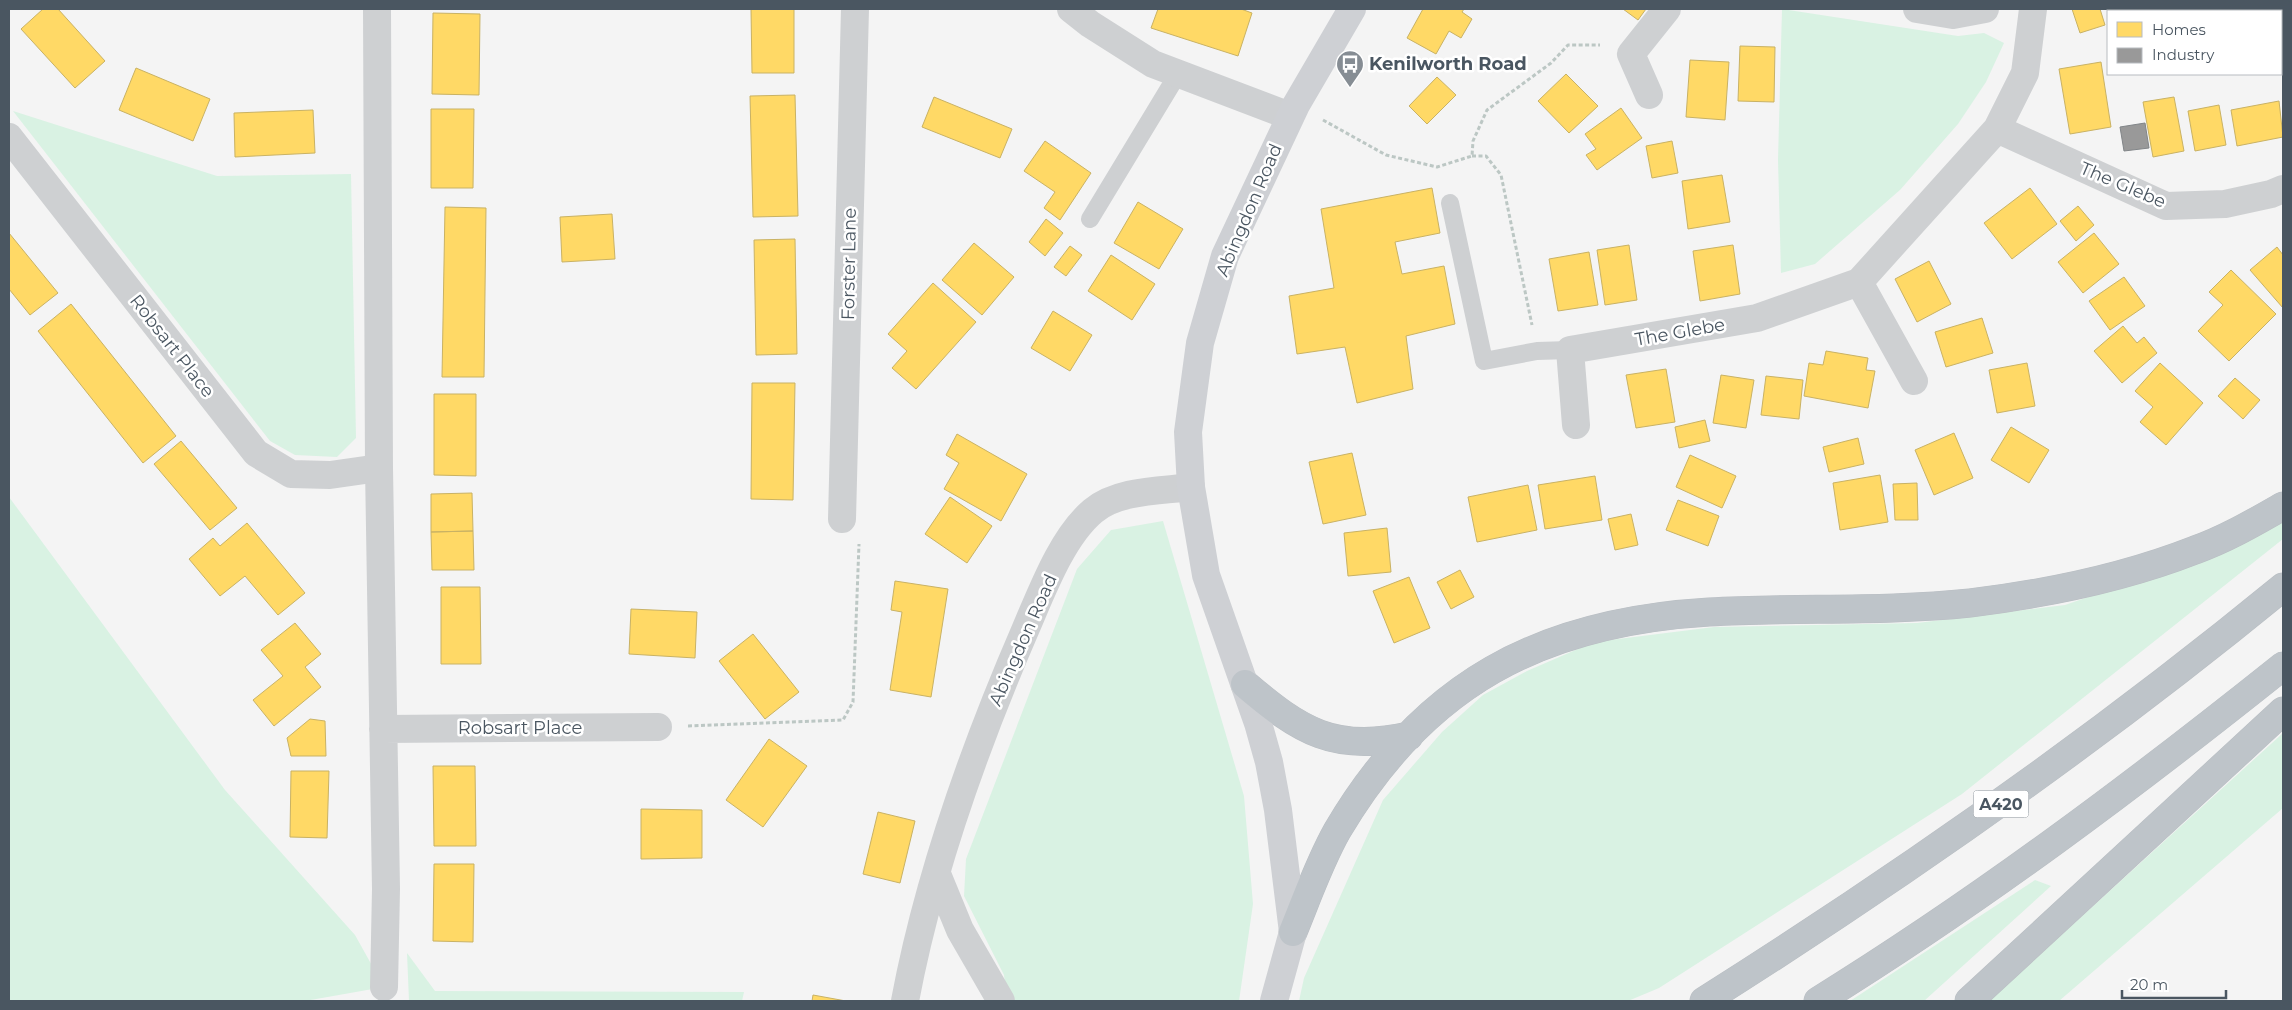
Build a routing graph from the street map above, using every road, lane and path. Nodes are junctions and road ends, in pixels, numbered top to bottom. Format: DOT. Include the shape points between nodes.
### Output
graph roads {
  1 [pos="377,9"];
  2 [pos="855,9"];
  3 [pos="1071,9"];
  4 [pos="1352,9"];
  5 [pos="1668,9"];
  6 [pos="1917,9"];
  7 [pos="1985,9"];
  8 [pos="2033,9"];
  9 [pos="1631,54"];
  10 [pos="1179,72"];
  11 [pos="1649,95"];
  12 [pos="1293,111"];
  13 [pos="1997,129"];
  14 [pos="9,137"];
  15 [pos="1472,156"];
  16 [pos="2283,188"];
  17 [pos="1450,203"];
  18 [pos="1090,219"];
  19 [pos="1858,282"];
  20 [pos="1570,350"];
  21 [pos="1537,351"];
  22 [pos="1914,381"];
  23 [pos="1576,426"];
  24 [pos="380,468"];
  25 [pos="1191,486"];
  26 [pos="2283,506"];
  27 [pos="842,518"];
  28 [pos="2283,587"];
  29 [pos="2283,666"];
  30 [pos="1245,684"];
  31 [pos="2283,711"];
  32 [pos="658,727"];
  33 [pos="383,729"];
  34 [pos="1409,736"];
  35 [pos="937,874"];
  36 [pos="1293,932"];
  37 [pos="381,994"];
  38 [pos="905,1001"];
  39 [pos="1001,1001"];
  40 [pos="1274,1001"];
  41 [pos="1704,1001"];
  42 [pos="1818,1001"];
  43 [pos="1969,1001"];
  1 -- 24 [label="street"];
  2 -- 27 [label="street, Forster Lane"];
  3 -- 10 [label="street" via="1153,64"];
  4 -- 12 [label="main road, Abingdon Road"];
  5 -- 9 [label="street"];
  6 -- 7 [label="street" via="1953,15"];
  8 -- 13 [label="street, The Glebe" via="2025,73"];
  9 -- 11 [label="street"];
  9 -- 15 [label="path" via="1616,45 1568,45 1551,63 1487,110 1473,141"];
  10 -- 12 [label="street"];
  10 -- 18 [label="lane"];
  12 -- 15 [label="path" via="1386,155 1437,167"];
  12 -- 25 [label="main road, Abingdon Road" via="1225,256 1200,343 1188,432"];
  13 -- 16 [label="street, The Glebe" via="2166,206 2225,204 2271,194"];
  13 -- 19 [label="street, The Glebe"];
  14 -- 24 [label="street, Robsart Place" via="256,453 290,474 330,475"];
  15 -- 21 [label="path" via="1486,156 1501,175"];
  17 -- 21 [label="lane" via="1484,361"];
  19 -- 20 [label="street, The Glebe" via="1756,318"];
  19 -- 22 [label="street"];
  20 -- 21 [label="lane"];
  20 -- 23 [label="street"];
  24 -- 33 [label="street"];
  25 -- 30 [label="main road, Abingdon Road" via="1206,575"];
  25 -- 35 [label="street, Abingdon Road" via="1108,502 1084,520 1065,547 1037,602 991,713 952,821"];
  26 -- 34 [label="highway" via="2196,550 2147,566 2022,596 1903,608 1710,612 1600,626 1559,638 1484,673"];
  27 -- 32 [label="path" via="859,543 852,702 844,720"];
  28 -- 41 [label="highway, A420" via="2134,706 2010,797 1912,866"];
  29 -- 42 [label="highway" via="2190,740 1987,891"];
  30 -- 34 [label="highway" via="1282,715 1300,727 1320,734 1364,742"];
  30 -- 36 [label="main road, Abingdon Road" via="1270,762"];
  31 -- 43 [label="highway"];
  32 -- 33 [label="street, Robsart Place"];
  33 -- 37 [label="street" via="386,889"];
  34 -- 36 [label="highway" via="1382,767 1337,831"];
  35 -- 38 [label="street, Abingdon Road" via="915,951"];
  35 -- 39 [label="street" via="960,930"];
  36 -- 40 [label="main road"];
}
